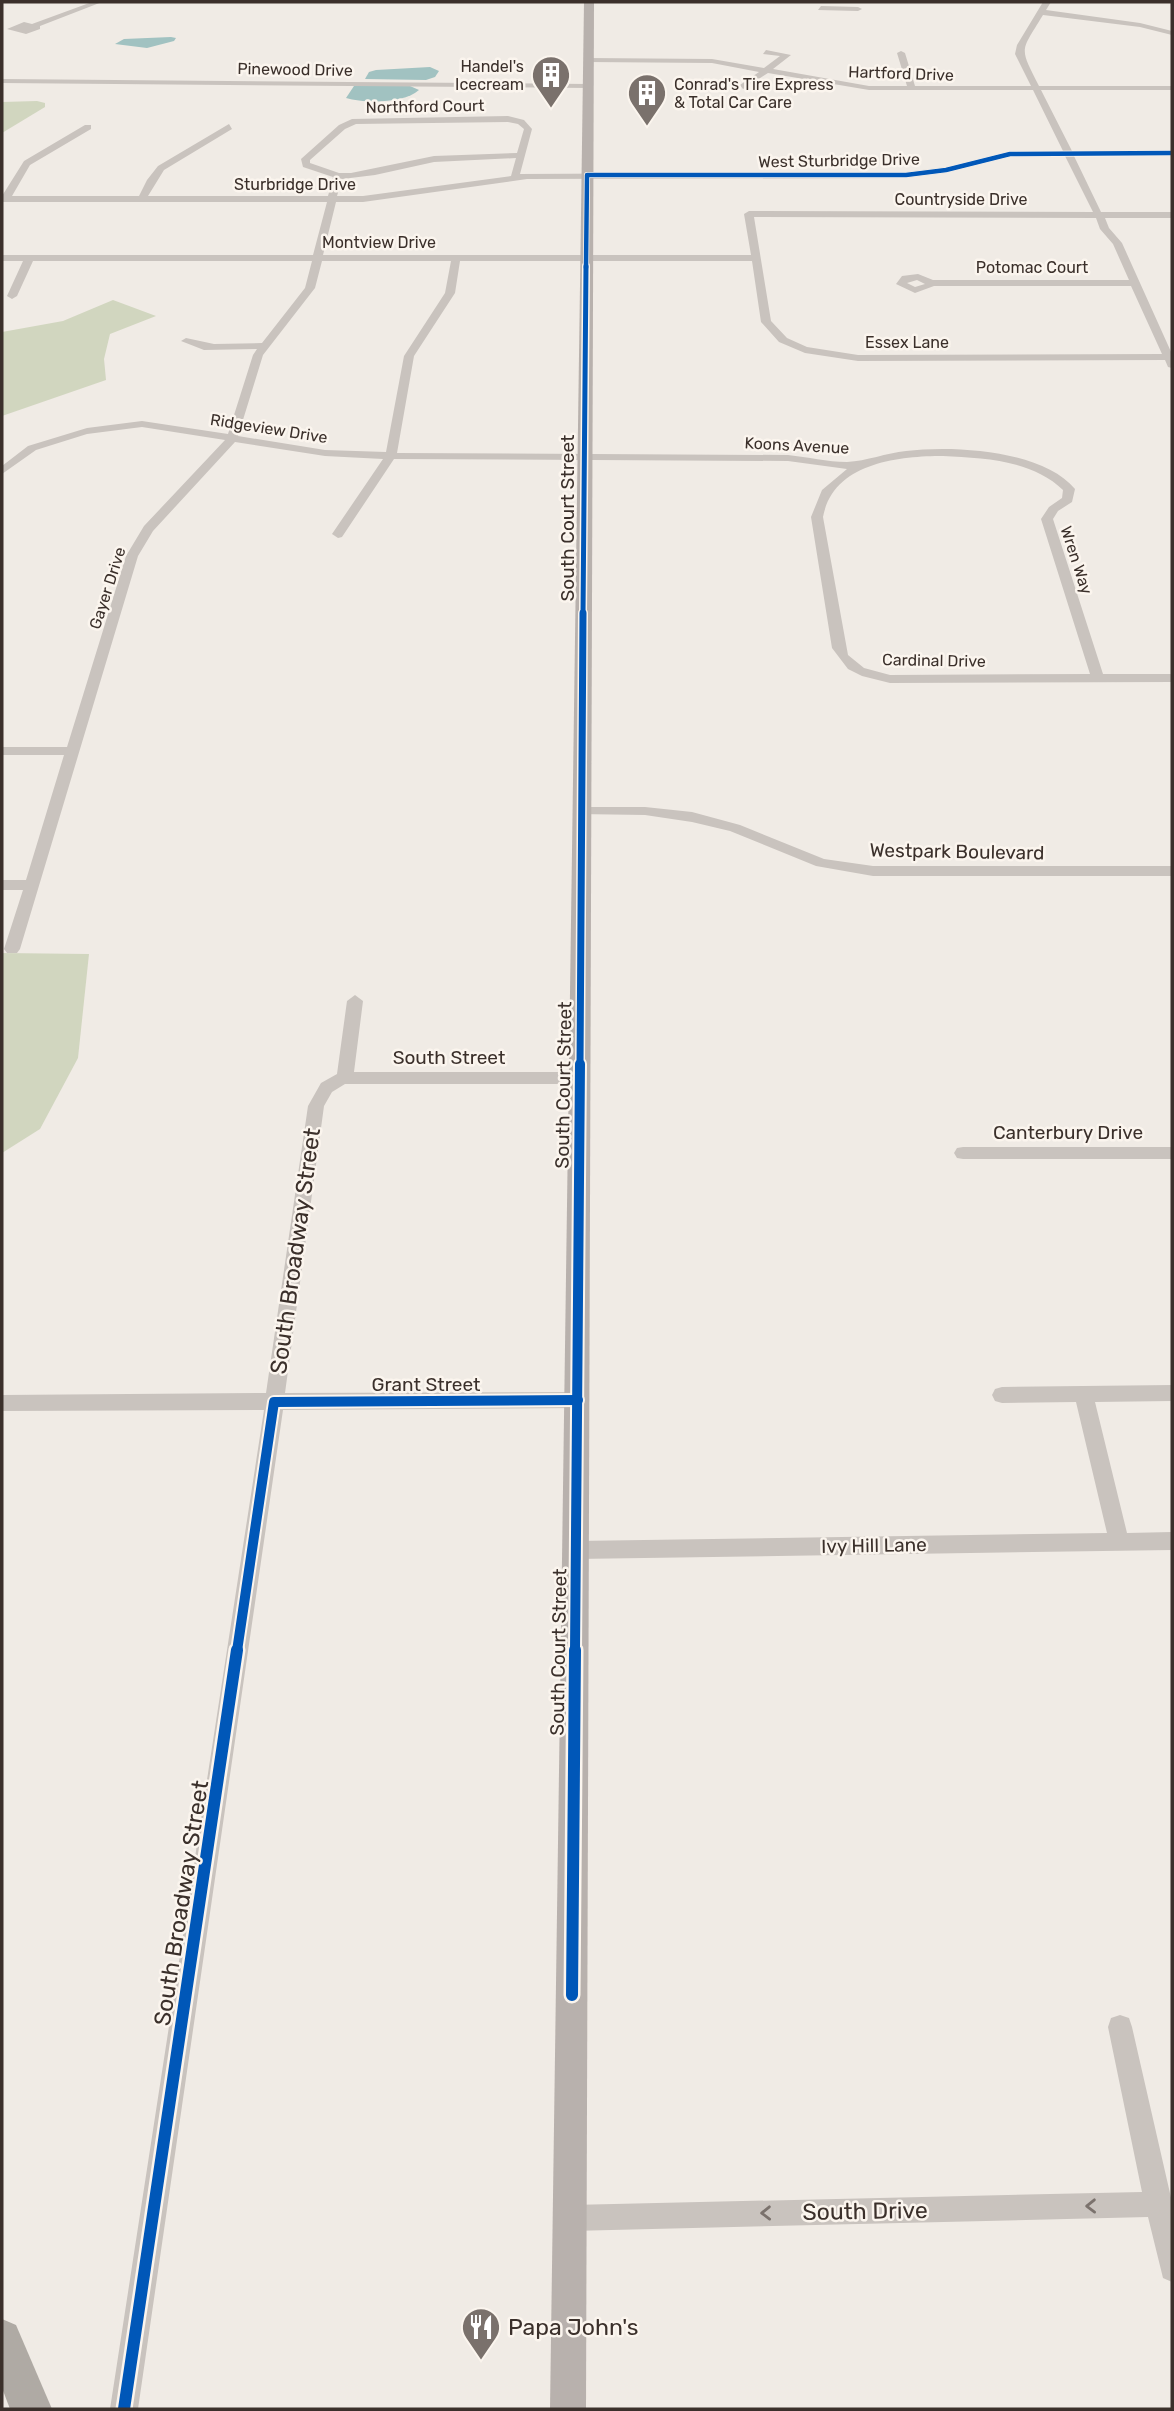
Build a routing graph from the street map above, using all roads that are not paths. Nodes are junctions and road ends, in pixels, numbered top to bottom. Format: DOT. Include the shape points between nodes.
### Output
graph roads {
  1 [pos="98,2"];
  2 [pos="589,2"];
  3 [pos="1047,2"];
  4 [pos="821,8"];
  5 [pos="858,9"];
  6 [pos="1040,12"];
  7 [pos="35,25"];
  8 [pos="1172,33"];
  9 [pos="766,52"];
  10 [pos="901,53"];
  11 [pos="588,60"];
  12 [pos="766,71"];
  13 [pos="2,81"];
  14 [pos="588,86"];
  15 [pos="743,88"];
  16 [pos="912,88"];
  17 [pos="1037,88"];
  18 [pos="1172,88"];
  19 [pos="88,127"];
  20 [pos="229,127"];
  21 [pos="1069,153"];
  22 [pos="1172,153"];
  23 [pos="522,155"];
  24 [pos="587,175"];
  25 [pos="338,176"];
  26 [pos="515,177"];
  27 [pos="4,199"];
  28 [pos="142,199"];
  29 [pos="330,200"];
  30 [pos="749,214"];
  31 [pos="1098,214"];
  32 [pos="1172,215"];
  33 [pos="588,257"];
  34 [pos="2,258"];
  35 [pos="29,258"];
  36 [pos="316,258"];
  37 [pos="456,258"];
  38 [pos="756,258"];
  39 [pos="930,283"];
  40 [pos="1135,283"];
  41 [pos="12,296"];
  42 [pos="186,341"];
  43 [pos="263,346"];
  44 [pos="1170,362"];
  45 [pos="232,439"];
  46 [pos="391,456"];
  47 [pos="585,458"];
  48 [pos="822,463"];
  49 [pos="868,463"];
  50 [pos="2,471"];
  51 [pos="1045,472"];
  52 [pos="835,482"];
  53 [pos="338,534"];
  54 [pos="1172,678"];
  55 [pos="1098,679"];
  56 [pos="2,751"];
  57 [pos="72,751"];
  58 [pos="583,811"];
  59 [pos="1172,871"];
  60 [pos="32,884"];
  61 [pos="2,885"];
  62 [pos="12,949"];
  63 [pos="355,1001"];
  64 [pos="345,1078"];
  65 [pos="580,1078"];
  66 [pos="322,1091"];
  67 [pos="963,1153"];
  68 [pos="1172,1153"];
  69 [pos="1172,1393"];
  70 [pos="1084,1394"];
  71 [pos="1002,1395"];
  72 [pos="578,1400"];
  73 [pos="274,1402"];
  74 [pos="2,1403"];
  75 [pos="1172,1541"];
  76 [pos="1119,1542"];
  77 [pos="576,1549"];
  78 [pos="1119,2027"];
  79 [pos="1160,2204"];
  80 [pos="570,2218"];
  81 [pos="1172,2269"];
  82 [pos="2,2339"];
  83 [pos="31,2409"];
  84 [pos="124,2409"];
  85 [pos="568,2409"];
  1 -- 7 [label="street"];
  2 -- 11 [label="main road, South Court Street"];
  3 -- 6 [label="street"];
  4 -- 5 [label="street"];
  6 -- 8 [label="street"];
  6 -- 17 [label="street" via="1019,49"];
  9 -- 12 [label="street" via="787,55"];
  10 -- 16 [label="street"];
  11 -- 12 [label="street, Hartford Drive" via="712,61"];
  11 -- 14 [label="main road, South Court Street"];
  12 -- 15 [label="street"];
  12 -- 16 [label="street, Hartford Drive" via="857,88"];
  13 -- 14 [label="street, Pinewood Drive"];
  14 -- 24 [label="main road, South Court Street"];
  16 -- 17 [label="street, Hartford Drive"];
  17 -- 18 [label="street, Hartford Drive"];
  17 -- 21 [label="street"];
  19 -- 27 [label="street" via="27,163"];
  20 -- 28 [label="street" via="161,168"];
  21 -- 22 [label="street, West Sturbridge Drive"];
  21 -- 24 [label="street, West Sturbridge Drive" via="1010,153 906,175"];
  21 -- 31 [label="street"];
  23 -- 25 [label="street" via="435,159 380,173"];
  23 -- 25 [label="street, Northford Court" via="528,127 515,120 372,119 342,127 305,159 310,169"];
  23 -- 26 [label="street, Northford Court"];
  24 -- 26 [label="street, Sturbridge Drive"];
  24 -- 33 [label="main road, South Court Street"];
  25 -- 29 [label="street"];
  26 -- 29 [label="street, Sturbridge Drive" via="395,197"];
  27 -- 28 [label="street, Sturbridge Drive"];
  28 -- 29 [label="street, Sturbridge Drive"];
  29 -- 36 [label="street, Gayer Drive"];
  30 -- 31 [label="street, Countryside Drive"];
  30 -- 38 [label="street, Essex Lane"];
  31 -- 32 [label="street, Countryside Drive"];
  31 -- 40 [label="street"];
  33 -- 37 [label="street, Montview Drive"];
  33 -- 38 [label="street, Montview Drive"];
  33 -- 47 [label="main road, South Court Street"];
  34 -- 35 [label="street, Montview Drive"];
  35 -- 36 [label="street, Montview Drive"];
  35 -- 41 [label="street"];
  36 -- 37 [label="street, Montview Drive"];
  36 -- 43 [label="street, Gayer Drive" via="307,293"];
  37 -- 46 [label="street" via="450,293 409,356"];
  38 -- 44 [label="street, Essex Lane" via="769,328 783,340 817,353 858,358"];
  39 -- 40 [label="street, Potomac Court"];
  40 -- 44 [label="street"];
  42 -- 43 [label="street"];
  43 -- 45 [label="street, Gayer Drive"];
  45 -- 46 [label="street, Ridgeview Drive" via="301,451"];
  45 -- 50 [label="street, Ridgeview Drive" via="142,424 87,431 39,445"];
  45 -- 57 [label="street, Gayer Drive" via="139,542"];
  46 -- 47 [label="street, Ridgeview Drive"];
  46 -- 53 [label="street"];
  47 -- 48 [label="street, Koons Avenue" via="788,458"];
  47 -- 58 [label="main road, South Court Street"];
  48 -- 49 [label="street, Koons Avenue"];
  48 -- 52 [label="street"];
  49 -- 51 [label="street, Koons Avenue" via="905,454 944,452 997,458"];
  49 -- 52 [label="street"];
  51 -- 55 [label="street, Wren Way" via="1069,489 1068,500 1047,519"];
  52 -- 55 [label="street, Cardinal Drive" via="821,500 817,517 838,648 846,662 866,674 890,679"];
  54 -- 55 [label="street, Cardinal Drive"];
  56 -- 57 [label="street"];
  57 -- 60 [label="street, Gayer Drive"];
  58 -- 59 [label="street, Westpark Boulevard" via="692,817 735,828 821,863 873,871"];
  58 -- 65 [label="main road, South Court Street"];
  60 -- 61 [label="street"];
  60 -- 62 [label="street, Gayer Drive"];
  63 -- 64 [label="street"];
  64 -- 65 [label="street, South Street"];
  64 -- 66 [label="street, South Street"];
  65 -- 72 [label="main road, South Court Street"];
  66 -- 73 [label="street, South Broadway Street" via="316,1106"];
  67 -- 68 [label="street, Canterbury Drive"];
  69 -- 70 [label="street"];
  70 -- 71 [label="street"];
  70 -- 76 [label="street"];
  72 -- 73 [label="street, Grant Street"];
  72 -- 77 [label="main road, South Court Street"];
  73 -- 74 [label="street, Grant Street"];
  73 -- 84 [label="street, South Broadway Street"];
  75 -- 76 [label="street, Ivy Hill Lane"];
  76 -- 77 [label="street, Ivy Hill Lane"];
  77 -- 80 [label="main road, South Court Street"];
  78 -- 79 [label="street"];
  79 -- 80 [label="street, South Drive, one-way"];
  79 -- 81 [label="street"];
  80 -- 85 [label="main road, South Court Street"];
  82 -- 83 [label="highway"];
}
